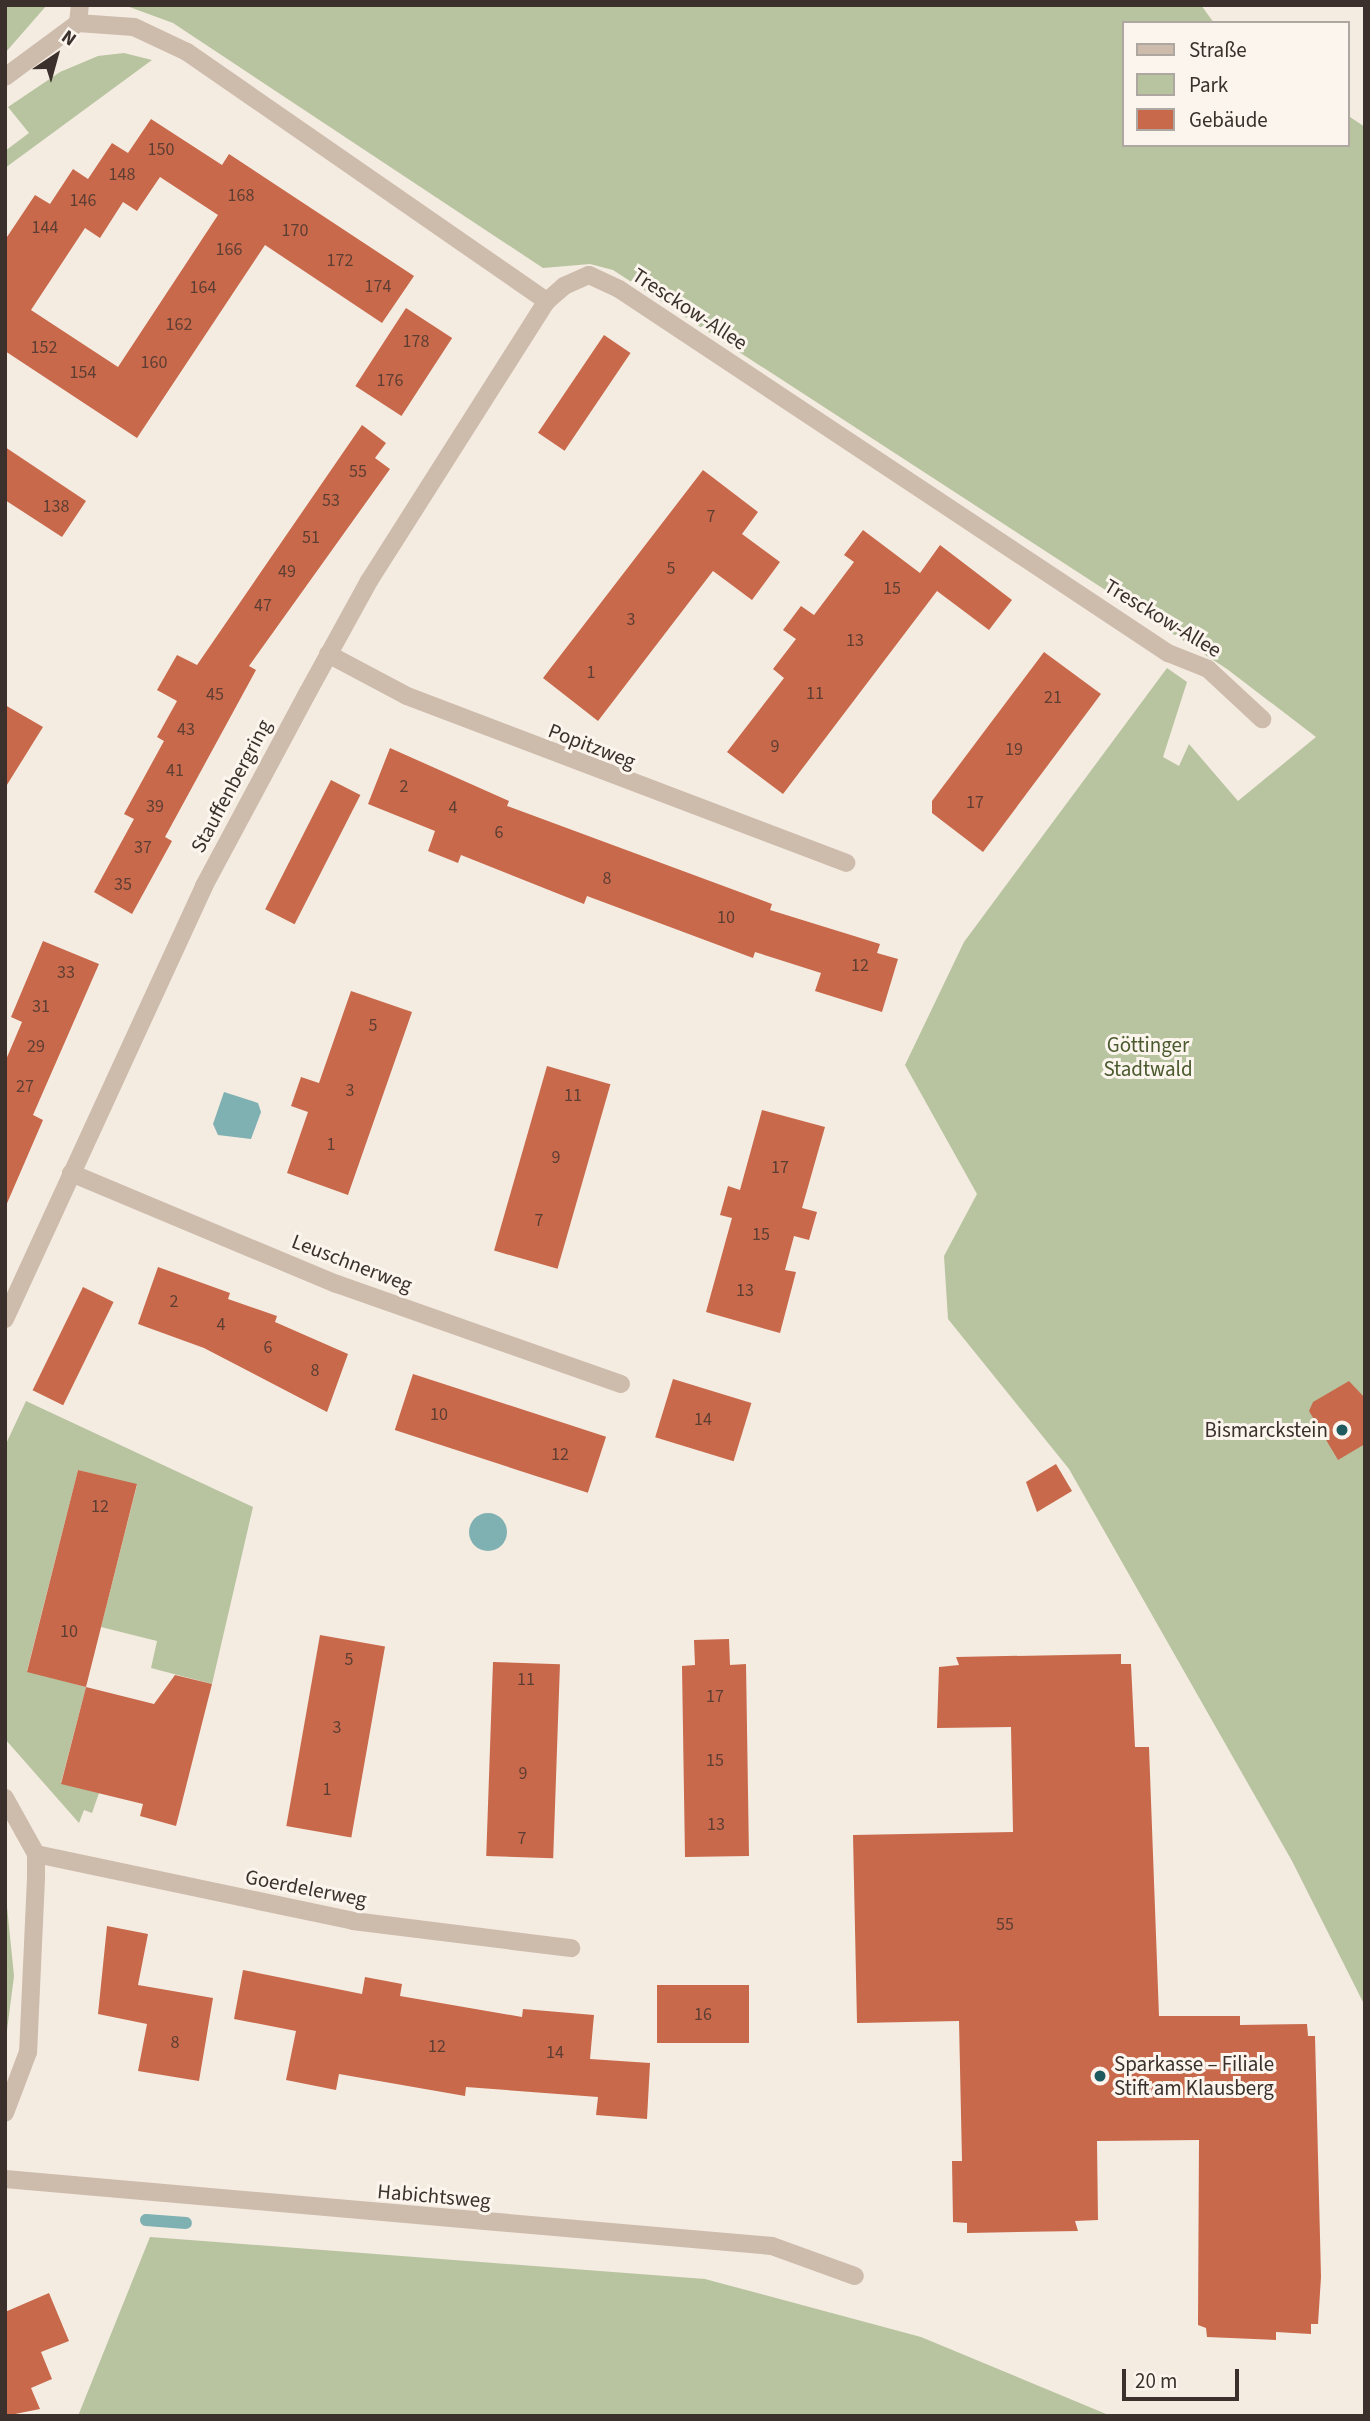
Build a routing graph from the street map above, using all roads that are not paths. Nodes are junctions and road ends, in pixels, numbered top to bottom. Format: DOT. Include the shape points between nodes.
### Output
graph roads {
  1 [pos="79,14"];
  2 [pos="5,77"];
  3 [pos="547,301"];
  4 [pos="328,654"];
  5 [pos="1262,719"];
  6 [pos="846,863"];
  7 [pos="71,1173"];
  8 [pos="5,1319"];
  9 [pos="621,1384"];
  10 [pos="5,1798"];
  11 [pos="36,1854"];
  12 [pos="571,1948"];
  13 [pos="5,2113"];
  14 [pos="5,2179"];
  15 [pos="855,2276"];
  1 -- 2 [label="street"];
  1 -- 3 [label="street" via="134,27 187,51"];
  3 -- 4 [label="street, Stauffenbergring"];
  3 -- 5 [label="street, Tresckow-Allee" via="589,275 619,289 1168,653 1208,669"];
  4 -- 6 [label="street, Popitzweg" via="420,702"];
  4 -- 7 [label="street, Stauffenbergring" via="204,886"];
  7 -- 8 [label="street, Stauffenbergring"];
  7 -- 9 [label="street, Leuschnerweg" via="337,1283"];
  10 -- 11 [label="street"];
  11 -- 12 [label="street, Goerdelerweg" via="366,1923"];
  11 -- 13 [label="street" via="29,2052"];
  14 -- 15 [label="street, Habichtsweg" via="772,2246"];
}
